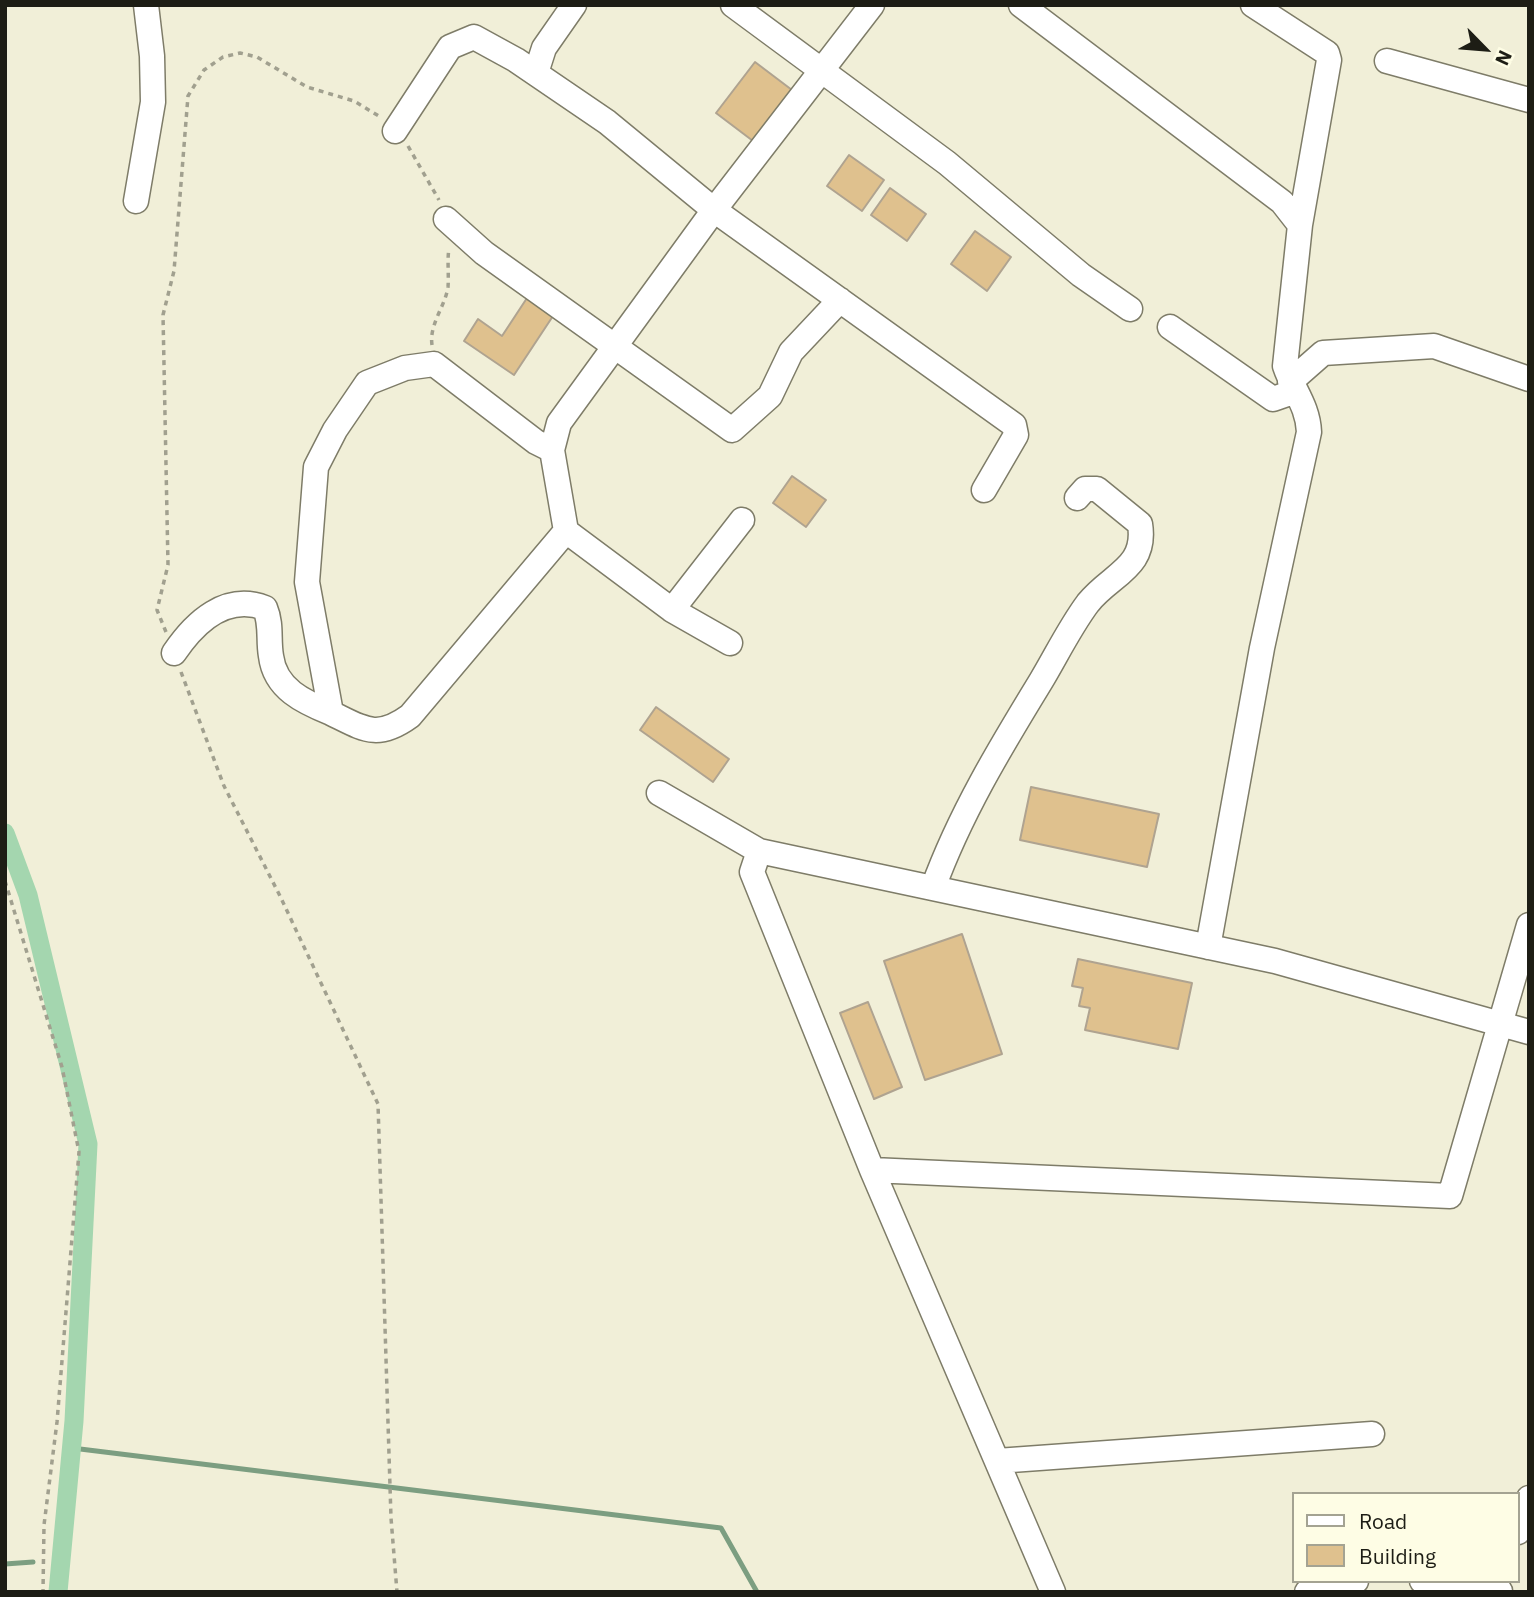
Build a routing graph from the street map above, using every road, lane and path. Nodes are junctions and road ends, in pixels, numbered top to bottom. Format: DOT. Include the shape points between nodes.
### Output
graph roads {
  1 [pos="146,5"];
  2 [pos="574,5"];
  3 [pos="733,5"];
  4 [pos="872,5"];
  5 [pos="1021,5"];
  6 [pos="1253,5"];
  7 [pos="1387,61"];
  8 [pos="822,72"];
  9 [pos="536,74"];
  10 [pos="1529,100"];
  11 [pos="396,131"];
  12 [pos="136,201"];
  13 [pos="714,210"];
  14 [pos="446,219"];
  15 [pos="1300,225"];
  16 [pos="840,300"];
  17 [pos="1130,309"];
  18 [pos="1170,327"];
  19 [pos="615,346"];
  20 [pos="435,364"];
  21 [pos="1529,379"];
  22 [pos="1293,386"];
  23 [pos="552,450"];
  24 [pos="984,490"];
  25 [pos="1077,498"];
  26 [pos="741,520"];
  27 [pos="566,530"];
  28 [pos="672,610"];
  29 [pos="730,643"];
  30 [pos="174,653"];
  31 [pos="331,713"];
  32 [pos="659,793"];
  33 [pos="759,851"];
  34 [pos="5,881"];
  35 [pos="933,888"];
  36 [pos="1529,925"];
  37 [pos="1208,947"];
  38 [pos="1498,1022"];
  39 [pos="1529,1032"];
  40 [pos="872,1170"];
  41 [pos="1372,1434"];
  42 [pos="997,1461"];
  43 [pos="1529,1498"];
  44 [pos="1520,1526"];
  45 [pos="1353,1583"];
  46 [pos="1436,1583"];
  47 [pos="43,1592"];
  48 [pos="397,1592"];
  49 [pos="1053,1592"];
  50 [pos="1307,1592"];
  51 [pos="1500,1592"];
  1 -- 12 [label="street" via="153,102"];
  2 -- 9 [label="street" via="544,48"];
  3 -- 8 [label="street"];
  4 -- 8 [label="street"];
  5 -- 15 [label="street" via="1282,202"];
  6 -- 15 [label="street" via="1327,53 1329,60"];
  7 -- 10 [label="street"];
  8 -- 13 [label="street"];
  8 -- 17 [label="street" via="947,163 1081,275"];
  9 -- 11 [label="street" via="474,37 450,47"];
  9 -- 13 [label="street" via="607,122"];
  11 -- 14 [label="path" via="412,150"];
  11 -- 30 [label="path" via="354,101 307,88 257,57 240,53 223,57 204,70 188,96 174,271 163,315 168,565 158,610"];
  13 -- 16 [label="street"];
  13 -- 19 [label="street"];
  14 -- 19 [label="street" via="484,253"];
  14 -- 20 [label="path" via="451,238 448,286 430,335"];
  15 -- 22 [label="street" via="1285,366"];
  16 -- 19 [label="street" via="791,352 770,396 732,430"];
  16 -- 24 [label="street" via="1014,425 1016,435"];
  18 -- 22 [label="street" via="1273,399"];
  19 -- 23 [label="street" via="559,423"];
  20 -- 23 [label="street"];
  20 -- 31 [label="street" via="405,368 367,383 316,467 307,582"];
  21 -- 22 [label="street" via="1434,346 1322,353"];
  22 -- 37 [label="street" via="1308,412 1309,432 1262,648"];
  23 -- 27 [label="street"];
  25 -- 35 [label="street" via="1085,489 1097,489 1140,524 1143,543 1137,557 1089,603 992,760 950,842"];
  26 -- 28 [label="street"];
  27 -- 28 [label="street"];
  27 -- 31 [label="street" via="410,716 393,728 369,732"];
  28 -- 29 [label="street"];
  30 -- 31 [label="street" via="189,631 222,607 250,602 265,608 271,622 271,658 282,686"];
  30 -- 48 [label="path" via="224,786 378,1104"];
  32 -- 33 [label="street"];
  33 -- 35 [label="street"];
  33 -- 40 [label="street" via="752,872"];
  34 -- 47 [label="path" via="62,1067 79,1153 44,1525"];
  35 -- 37 [label="street"];
  36 -- 38 [label="street"];
  37 -- 38 [label="street"];
  38 -- 39 [label="street"];
  38 -- 40 [label="street" via="1450,1196"];
  40 -- 42 [label="street"];
  41 -- 42 [label="street"];
  42 -- 49 [label="street"];
  43 -- 44 [label="street"];
  45 -- 50 [label="street" via="1347,1588"];
  46 -- 51 [label="street"];
}
